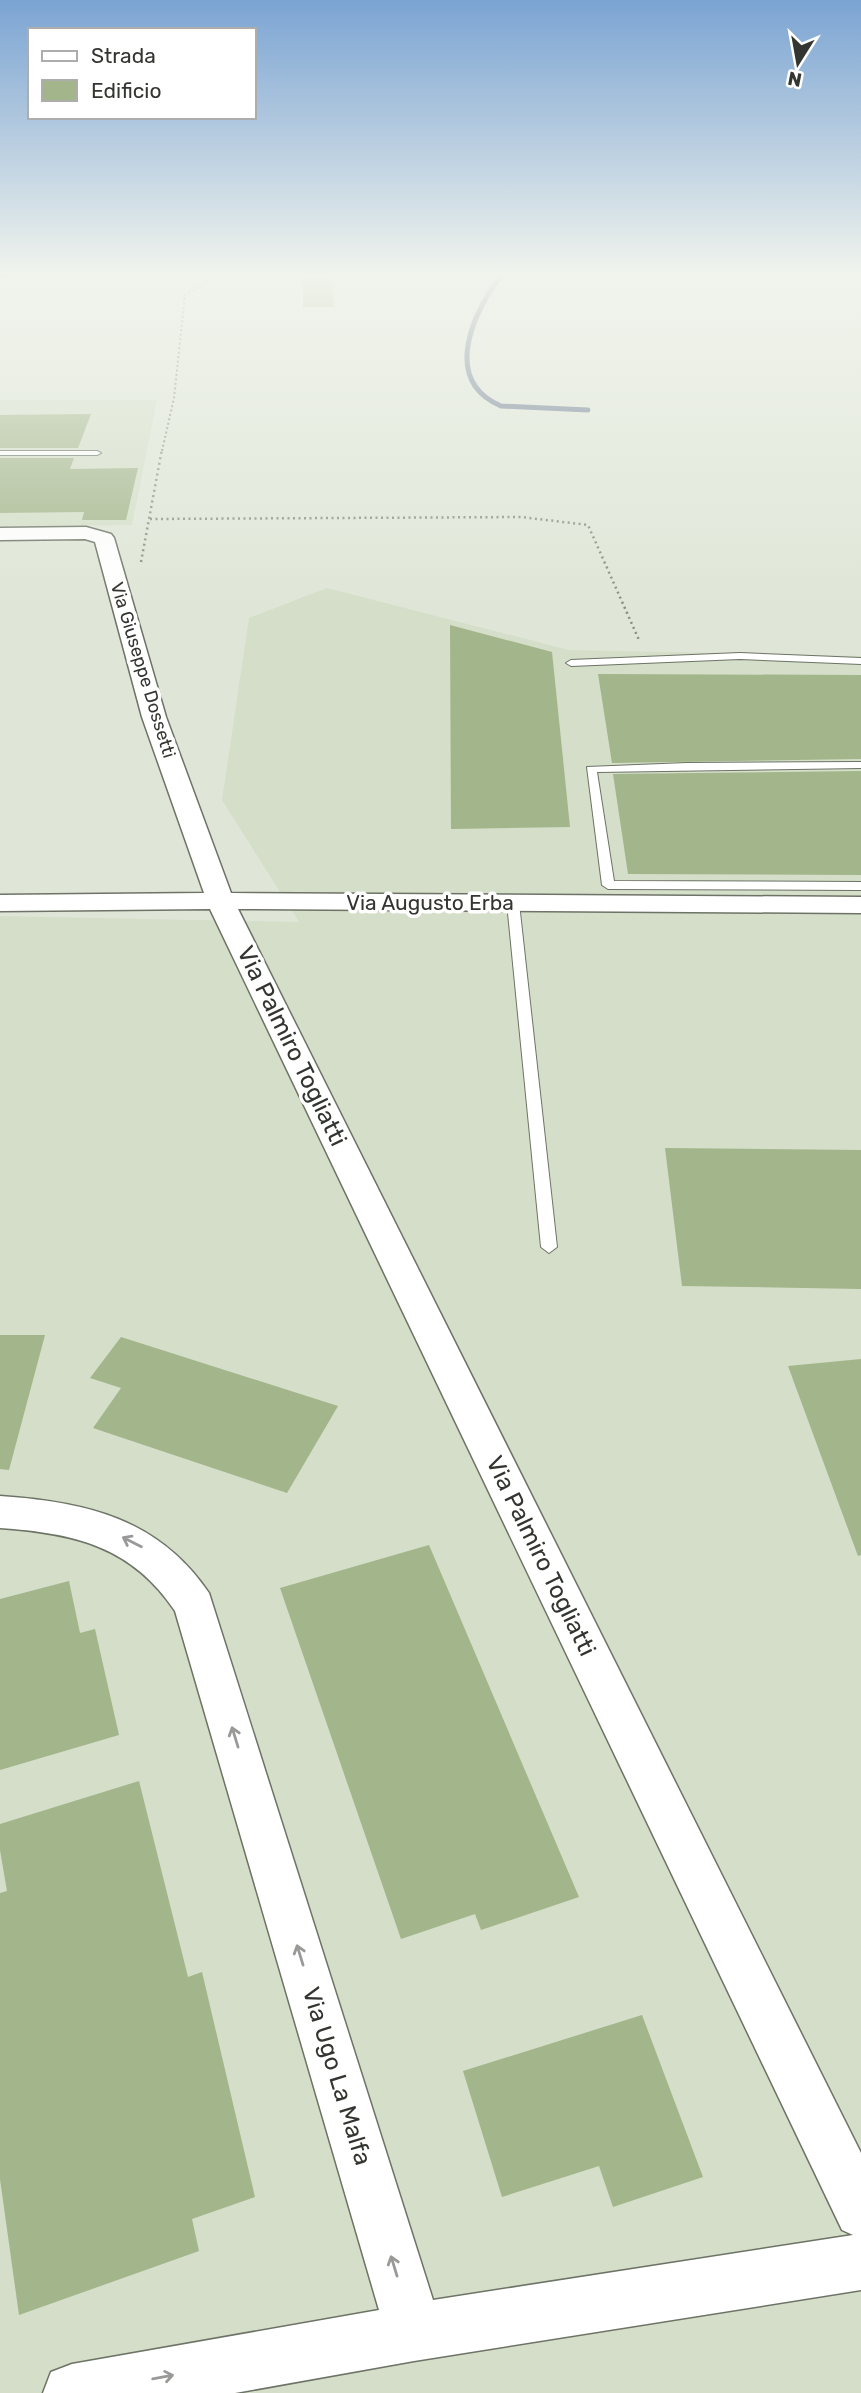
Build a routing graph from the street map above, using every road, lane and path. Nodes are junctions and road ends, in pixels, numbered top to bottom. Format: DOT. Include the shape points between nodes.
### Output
graph roads {
  1 [pos="175,385"];
  2 [pos="0,453"];
  3 [pos="97,453"];
  4 [pos="150,519"];
  5 [pos="0,534"];
  6 [pos="115,578"];
  7 [pos="640,644"];
  8 [pos="861,661"];
  9 [pos="571,663"];
  10 [pos="861,765"];
  11 [pos="861,886"];
  12 [pos="219,901"];
  13 [pos="0,903"];
  14 [pos="513,903"];
  15 [pos="861,905"];
  16 [pos="549,1247"];
  17 [pos="0,1512"];
  18 [pos="861,2211"];
  19 [pos="861,2262"];
  20 [pos="414,2332"];
  21 [pos="72,2393"];
  1 -- 4 [label="path"];
  2 -- 3 [label="lane"];
  4 -- 6 [label="path" via="139,572"];
  4 -- 7 [label="path" via="521,517 588,526"];
  5 -- 6 [label="street, Via Giuseppe Dossetti" via="101,535"];
  6 -- 12 [label="street, Via Giuseppe Dossetti" via="154,718"];
  8 -- 9 [label="lane" via="740,656"];
  10 -- 11 [label="lane" via="591,769 608,885"];
  12 -- 13 [label="street, Via Augusto Erba"];
  12 -- 14 [label="street, Via Augusto Erba"];
  12 -- 18 [label="street, Via Palmiro Togliatti"];
  14 -- 15 [label="street, Via Augusto Erba"];
  14 -- 16 [label="lane"];
  20 -- 17 [label="street, Via Ugo La Malfa, one-way" via="194,1606 164,1564 132,1541 68,1521"];
  19 -- 20 [label="street"];
  21 -- 20 [label="street, one-way"];
}
